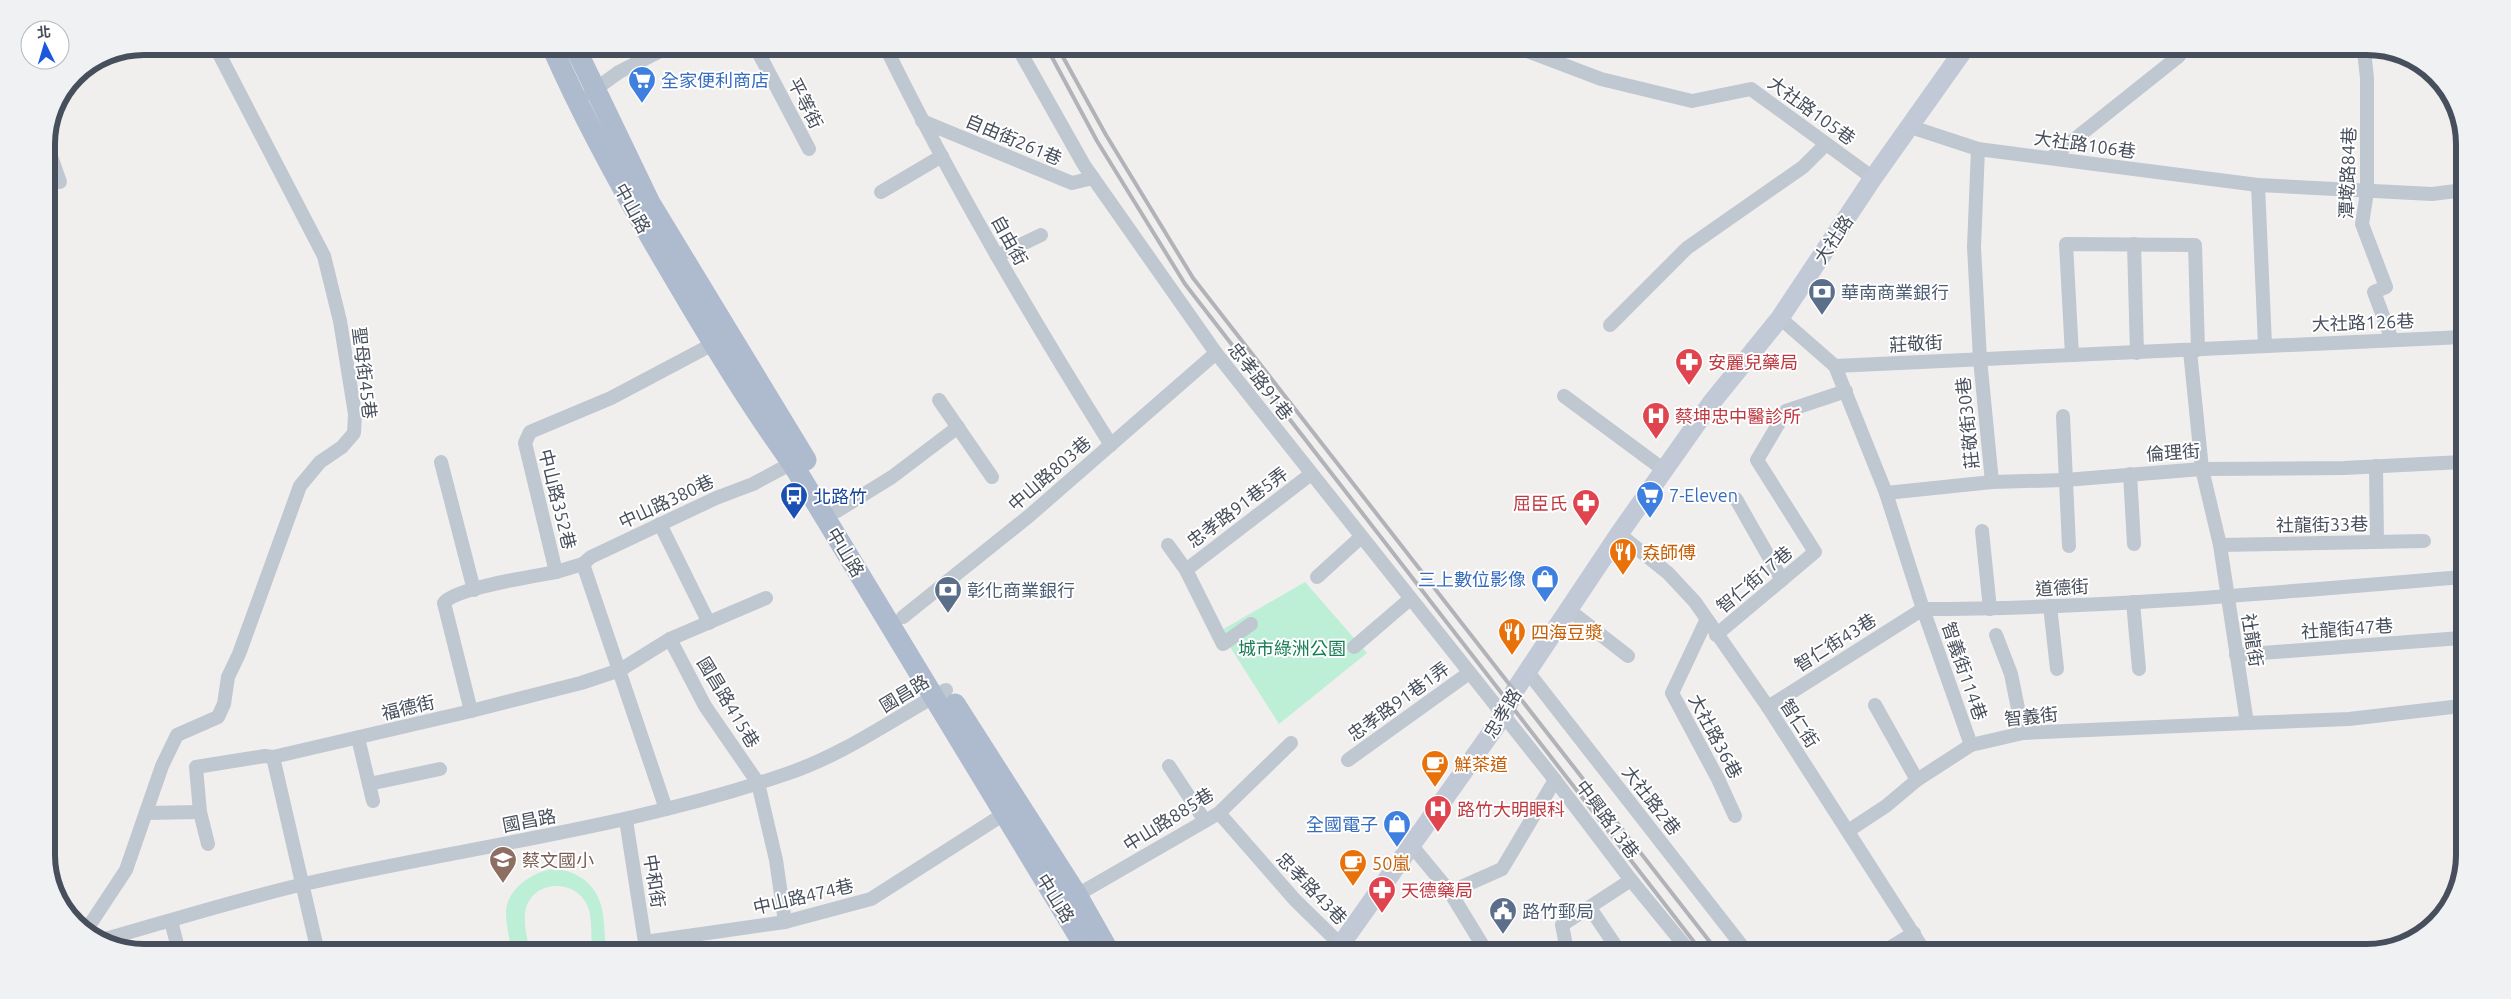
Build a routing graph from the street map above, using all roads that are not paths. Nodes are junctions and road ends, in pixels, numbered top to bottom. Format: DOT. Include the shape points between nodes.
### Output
graph roads {
  1 [pos="220,55"];
  2 [pos="556,55"];
  3 [pos="579,55"];
  4 [pos="654,55"];
  5 [pos="760,55"];
  6 [pos="889,55"];
  7 [pos="1022,55"];
  8 [pos="1536,55"];
  9 [pos="1960,55"];
  10 [pos="2364,55"];
  11 [pos="2179,56"];
  12 [pos="596,89"];
  13 [pos="576,101"];
  14 [pos="922,121"];
  15 [pos="1911,127"];
  16 [pos="1826,144"];
  17 [pos="809,149"];
  18 [pos="1978,149"];
  19 [pos="942,156"];
  20 [pos="2051,158"];
  21 [pos="55,168"];
  22 [pos="1093,178"];
  23 [pos="1873,178"];
  24 [pos="60,182"];
  25 [pos="2258,185"];
  26 [pos="2456,191"];
  27 [pos="882,192"];
  28 [pos="2367,192"];
  29 [pos="1041,235"];
  30 [pos="2134,244"];
  31 [pos="997,256"];
  32 [pos="1780,318"];
  33 [pos="1610,326"];
  34 [pos="2456,337"];
  35 [pos="2392,340"];
  36 [pos="713,344"];
  37 [pos="2265,345"];
  38 [pos="2194,350"];
  39 [pos="2137,353"];
  40 [pos="1216,354"];
  41 [pos="2072,355"];
  42 [pos="1980,359"];
  43 [pos="1835,366"];
  44 [pos="1846,391"];
  45 [pos="1564,396"];
  46 [pos="938,400"];
  47 [pos="2063,416"];
  48 [pos="958,427"];
  49 [pos="1111,445"];
  50 [pos="441,462"];
  51 [pos="2456,462"];
  52 [pos="792,463"];
  53 [pos="2376,466"];
  54 [pos="2202,468"];
  55 [pos="1664,470"];
  56 [pos="1311,474"];
  57 [pos="2130,474"];
  58 [pos="992,477"];
  59 [pos="2065,480"];
  60 [pos="1992,482"];
  61 [pos="1886,493"];
  62 [pos="1736,499"];
  63 [pos="838,511"];
  64 [pos="660,524"];
  65 [pos="1982,531"];
  66 [pos="1619,534"];
  67 [pos="1361,537"];
  68 [pos="2377,541"];
  69 [pos="2424,541"];
  70 [pos="2134,544"];
  71 [pos="1168,545"];
  72 [pos="2220,545"];
  73 [pos="2069,546"];
  74 [pos="583,564"];
  75 [pos="1186,570"];
  76 [pos="556,572"];
  77 [pos="1317,577"];
  78 [pos="2456,578"];
  79 [pos="1782,580"];
  80 [pos="474,590"];
  81 [pos="2227,597"];
  82 [pos="766,598"];
  83 [pos="1410,599"];
  84 [pos="2133,602"];
  85 [pos="2050,606"];
  86 [pos="1923,609"];
  87 [pos="1990,609"];
  88 [pos="1569,610"];
  89 [pos="903,617"];
  90 [pos="1706,621"];
  91 [pos="709,623"];
  92 [pos="1251,624"];
  93 [pos="1716,635"];
  94 [pos="1996,635"];
  95 [pos="2456,638"];
  96 [pos="670,639"];
  97 [pos="1354,647"];
  98 [pos="1628,656"];
  99 [pos="2236,656"];
  100 [pos="2057,669"];
  101 [pos="2139,669"];
  102 [pos="620,670"];
  103 [pos="1528,672"];
  104 [pos="1469,673"];
  105 [pos="940,693"];
  106 [pos="1875,705"];
  107 [pos="1768,707"];
  108 [pos="2456,707"];
  109 [pos="471,711"];
  110 [pos="1503,716"];
  111 [pos="2247,723"];
  112 [pos="2023,733"];
  113 [pos="358,738"];
  114 [pos="1291,744"];
  115 [pos="1971,745"];
  116 [pos="274,757"];
  117 [pos="1348,760"];
  118 [pos="1168,766"];
  119 [pos="440,769"];
  120 [pos="1555,780"];
  121 [pos="1917,780"];
  122 [pos="758,783"];
  123 [pos="369,784"];
  124 [pos="372,801"];
  125 [pos="666,809"];
  126 [pos="200,812"];
  127 [pos="147,813"];
  128 [pos="1004,814"];
  129 [pos="1219,814"];
  130 [pos="1734,816"];
  131 [pos="626,820"];
  132 [pos="1205,821"];
  133 [pos="1848,831"];
  134 [pos="208,844"];
  135 [pos="1412,846"];
  136 [pos="1631,880"];
  137 [pos="303,884"];
  138 [pos="1450,892"];
  139 [pos="1077,895"];
  140 [pos="1590,908"];
  141 [pos="171,921"];
  142 [pos="786,922"];
  143 [pos="89,925"];
  144 [pos="1914,934"];
  145 [pos="111,937"];
  146 [pos="177,944"];
  147 [pos="316,944"];
  148 [pos="646,944"];
  149 [pos="658,944"];
  150 [pos="1083,944"];
  151 [pos="1105,944"];
  152 [pos="1336,944"];
  153 [pos="1341,944"];
  154 [pos="1482,944"];
  155 [pos="1563,944"];
  156 [pos="1614,944"];
  157 [pos="1683,944"];
  158 [pos="1741,944"];
  159 [pos="1897,944"];
  160 [pos="1920,944"];
  1 -- 127 [label="street, 聖母街45巷" via="324,256 340,321 355,414 354,433 342,447 320,462 300,486 228,677 224,704 218,718 177,736 162,766"];
  2 -- 13 [label="main road, 中山路"];
  3 -- 12 [label="main road, 中山路"];
  4 -- 12 [label="street" via="619,72"];
  5 -- 17 [label="street, 平等街"];
  6 -- 14 [label="street, 自由街"];
  7 -- 22 [label="street, 忠孝路91巷"];
  8 -- 16 [label="street, 大社路105巷" via="1601,79 1692,101 1751,89"];
  9 -- 15 [label="street, 大社路"];
  10 -- 28 [label="street, 潭墘路84巷"];
  11 -- 20 [label="street"];
  12 -- 13 [label="street"];
  12 -- 63 [label="main road, 中山路" via="650,203"];
  13 -- 36 [label="main road, 中山路" via="636,214"];
  14 -- 19 [label="street, 自由街"];
  14 -- 22 [label="street, 自由街261巷" via="1072,183"];
  15 -- 18 [label="street, 大社路106巷"];
  15 -- 23 [label="street, 大社路"];
  16 -- 23 [label="street, 大社路105巷"];
  16 -- 33 [label="street" via="1803,167 1687,248"];
  18 -- 20 [label="street, 大社路106巷"];
  18 -- 42 [label="street, 莊敬街30巷" via="1974,247"];
  19 -- 27 [label="street"];
  19 -- 31 [label="street, 自由街"];
  20 -- 25 [label="street, 大社路106巷"];
  21 -- 24 [label="street"];
  22 -- 40 [label="street, 忠孝路91巷"];
  23 -- 32 [label="street, 大社路"];
  25 -- 28 [label="street, 大社路106巷"];
  25 -- 37 [label="street"];
  26 -- 28 [label="street, 大社路106巷" via="2432,194"];
  28 -- 35 [label="street, 潭墘路84巷" via="2362,224 2386,287 2374,292"];
  29 -- 31 [label="street"];
  30 -- 38 [label="street" via="2195,245"];
  30 -- 39 [label="street"];
  30 -- 41 [label="street" via="2066,244"];
  31 -- 49 [label="street, 自由街" via="1030,317"];
  32 -- 43 [label="street"];
  32 -- 55 [label="street, 大社路" via="1712,402"];
  34 -- 35 [label="street, 大社路126巷"];
  35 -- 37 [label="street, 大社路126巷"];
  36 -- 52 [label="main road, 中山路" via="748,402"];
  36 -- 76 [label="street, 中山路352巷" via="611,398 530,432 526,437"];
  37 -- 38 [label="street, 大社路126巷"];
  38 -- 39 [label="street, 大社路126巷"];
  38 -- 54 [label="street, 社龍街"];
  39 -- 41 [label="street, 大社路126巷"];
  40 -- 49 [label="street, 中山路803巷"];
  40 -- 56 [label="street, 忠孝路91巷"];
  41 -- 42 [label="street, 莊敬街"];
  42 -- 43 [label="street, 莊敬街"];
  42 -- 60 [label="street, 莊敬街30巷"];
  43 -- 44 [label="street"];
  44 -- 61 [label="street"];
  44 -- 79 [label="street, 智仁街17巷" via="1786,411 1757,460 1815,552"];
  45 -- 55 [label="street"];
  46 -- 48 [label="street"];
  47 -- 59 [label="street"];
  48 -- 58 [label="street"];
  48 -- 63 [label="street" via="892,477"];
  49 -- 89 [label="street, 中山路803巷"];
  50 -- 80 [label="street"];
  51 -- 53 [label="street, 倫理街"];
  52 -- 64 [label="street, 中山路380巷" via="753,484"];
  52 -- 105 [label="main road, 中山路"];
  53 -- 54 [label="street, 倫理街"];
  53 -- 68 [label="street"];
  54 -- 57 [label="street, 倫理街"];
  54 -- 72 [label="street, 社龍街"];
  55 -- 66 [label="street, 大社路"];
  56 -- 67 [label="street, 忠孝路91巷"];
  56 -- 75 [label="street, 忠孝路91巷5弄"];
  57 -- 59 [label="street, 倫理街"];
  57 -- 70 [label="street"];
  59 -- 60 [label="street, 倫理街"];
  59 -- 73 [label="street"];
  60 -- 61 [label="street, 倫理街"];
  61 -- 86 [label="street"];
  62 -- 79 [label="street"];
  63 -- 89 [label="main road, 中山路"];
  64 -- 74 [label="street, 中山路380巷" via="591,557"];
  64 -- 91 [label="street"];
  65 -- 87 [label="street"];
  66 -- 88 [label="street, 大社路"];
  66 -- 90 [label="street, 智仁街" via="1668,573 1695,602"];
  67 -- 77 [label="street"];
  67 -- 83 [label="street, 忠孝路91巷"];
  68 -- 69 [label="street, 社龍街33巷"];
  68 -- 72 [label="street, 社龍街33巷"];
  71 -- 75 [label="street, 忠孝路91巷5弄"];
  72 -- 81 [label="street, 社龍街"];
  74 -- 76 [label="street, 中山路380巷"];
  74 -- 102 [label="street"];
  75 -- 92 [label="street, 忠孝路91巷5弄" via="1223,644"];
  76 -- 80 [label="street, 中山路352巷"];
  78 -- 81 [label="street, 道德街"];
  79 -- 93 [label="street, 智仁街17巷"];
  80 -- 109 [label="street, 中山路352巷" via="448,598 444,603"];
  81 -- 84 [label="street, 道德街"];
  81 -- 99 [label="street, 社龍街"];
  82 -- 91 [label="street, 福德街"];
  83 -- 97 [label="street"];
  83 -- 104 [label="street, 忠孝路91巷"];
  84 -- 85 [label="street, 道德街"];
  84 -- 101 [label="street"];
  85 -- 87 [label="street, 道德街"];
  85 -- 100 [label="street"];
  86 -- 87 [label="street, 道德街"];
  86 -- 107 [label="street, 智仁街43巷"];
  86 -- 115 [label="street, 智義街114巷"];
  88 -- 98 [label="street"];
  88 -- 103 [label="street, 大社路"];
  89 -- 105 [label="main road, 中山路"];
  90 -- 93 [label="street, 智仁街"];
  90 -- 130 [label="street, 大社路36巷" via="1672,694"];
  91 -- 96 [label="street, 福德街"];
  93 -- 107 [label="street, 智仁街"];
  94 -- 112 [label="street" via="2012,674"];
  95 -- 99 [label="street, 社龍街47巷"];
  96 -- 102 [label="street, 福德街"];
  96 -- 122 [label="street, 國昌路415巷" via="705,706"];
  99 -- 111 [label="street, 社龍街"];
  102 -- 109 [label="street, 福德街"];
  102 -- 125 [label="street"];
  103 -- 110 [label="street, 忠孝路"];
  103 -- 158 [label="street, 大社路2巷"];
  104 -- 110 [label="street, 忠孝路91巷"];
  104 -- 117 [label="street, 忠孝路91巷1弄"];
  105 -- 122 [label="street, 國昌路" via="881,729 791,772"];
  105 -- 128 [label="main road, 中山路"];
  105 -- 139 [label="main road, 中山路"];
  106 -- 121 [label="street"];
  107 -- 133 [label="street, 智仁街"];
  108 -- 111 [label="street" via="2349,719"];
  109 -- 113 [label="street, 福德街"];
  110 -- 120 [label="street, 中興路13巷"];
  110 -- 135 [label="street, 忠孝路"];
  111 -- 112 [label="street, 智義街"];
  112 -- 115 [label="street, 智義街"];
  113 -- 116 [label="street, 福德街"];
  113 -- 123 [label="street"];
  114 -- 129 [label="street, 中山路885巷"];
  115 -- 121 [label="street, 智義街"];
  116 -- 126 [label="street, 福德街" via="196,767"];
  116 -- 137 [label="street"];
  118 -- 132 [label="street"];
  119 -- 123 [label="street"];
  120 -- 136 [label="street, 中興路13巷"];
  120 -- 138 [label="street" via="1502,868"];
  121 -- 133 [label="street, 智義街"];
  122 -- 125 [label="street, 國昌路"];
  122 -- 142 [label="street"];
  123 -- 124 [label="street"];
  125 -- 131 [label="street, 國昌路"];
  126 -- 127 [label="street"];
  126 -- 134 [label="street"];
  127 -- 143 [label="street" via="126,870"];
  128 -- 142 [label="street, 中山路474巷" via="871,899"];
  128 -- 150 [label="main road, 中山路"];
  129 -- 132 [label="street, 中山路885巷"];
  129 -- 152 [label="street, 忠孝路43巷"];
  131 -- 137 [label="street, 國昌路"];
  131 -- 148 [label="street, 中和街"];
  132 -- 139 [label="street, 中山路885巷"];
  133 -- 144 [label="street, 智仁街"];
  135 -- 138 [label="street"];
  135 -- 153 [label="street, 忠孝路"];
  136 -- 140 [label="street, 中興路13巷"];
  136 -- 157 [label="street"];
  137 -- 141 [label="street, 國昌路"];
  137 -- 147 [label="street"];
  138 -- 154 [label="street"];
  139 -- 151 [label="main road, 中山路"];
  140 -- 155 [label="street, 中興路13巷" via="1562,925"];
  140 -- 156 [label="street"];
  141 -- 145 [label="street, 國昌路"];
  141 -- 146 [label="street"];
  142 -- 149 [label="street, 中山路474巷"];
  144 -- 159 [label="street"];
  144 -- 160 [label="street, 智仁街"];
}
